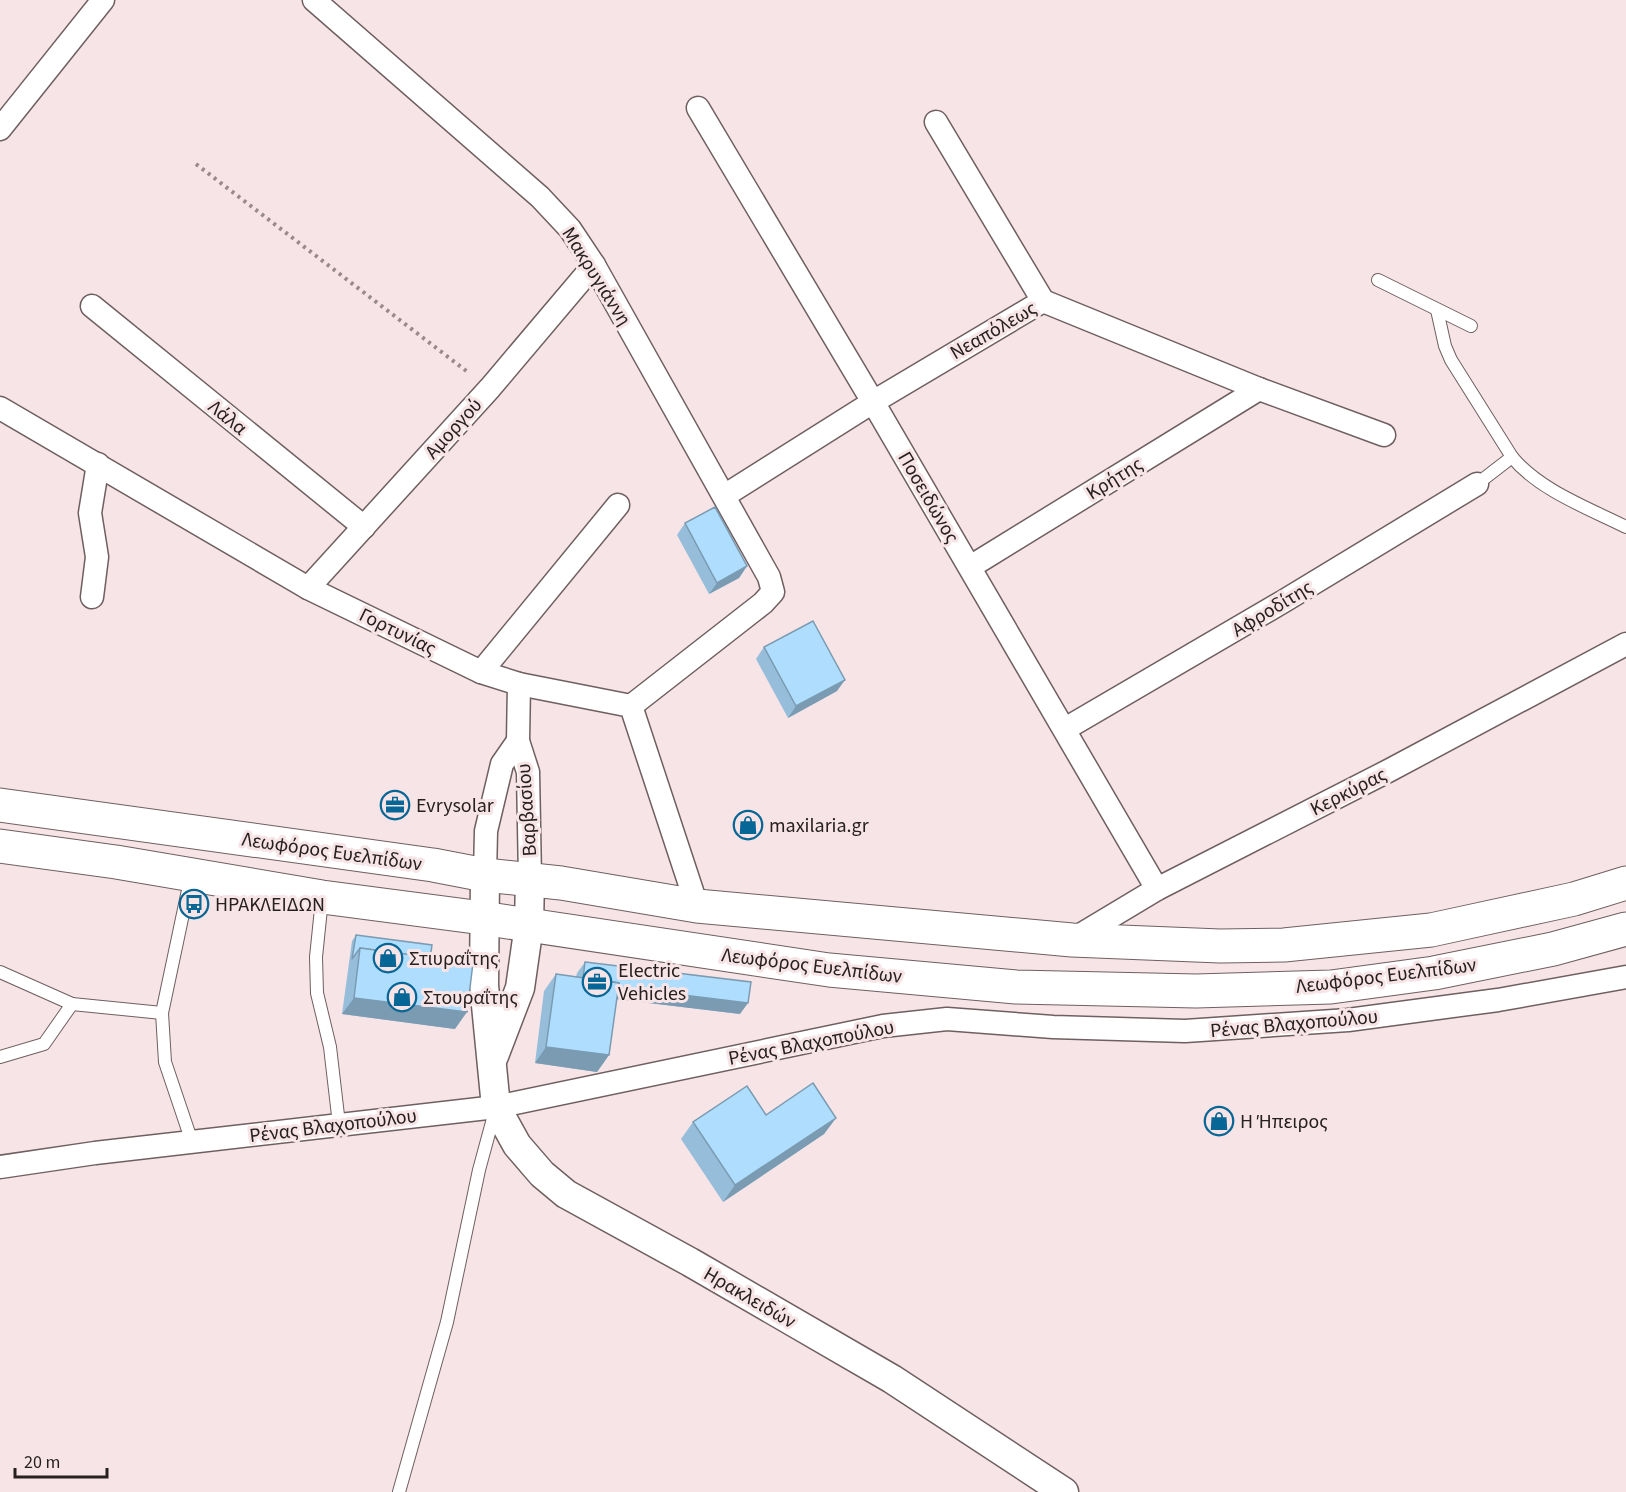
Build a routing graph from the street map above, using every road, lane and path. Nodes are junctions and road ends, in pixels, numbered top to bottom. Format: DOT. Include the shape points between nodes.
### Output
graph roads {
  1 [pos="103,0"];
  2 [pos="314,0"];
  3 [pos="698,108"];
  4 [pos="936,122"];
  5 [pos="0,129"];
  6 [pos="196,164"];
  7 [pos="594,266"];
  8 [pos="1378,280"];
  9 [pos="1043,301"];
  10 [pos="92,306"];
  11 [pos="1437,310"];
  12 [pos="1471,326"];
  13 [pos="490,388"];
  14 [pos="1259,389"];
  15 [pos="873,402"];
  16 [pos="0,408"];
  17 [pos="1384,435"];
  18 [pos="1512,457"];
  19 [pos="98,464"];
  20 [pos="1477,484"];
  21 [pos="724,496"];
  22 [pos="618,505"];
  23 [pos="364,527"];
  24 [pos="1626,527"];
  25 [pos="969,567"];
  26 [pos="308,588"];
  27 [pos="92,597"];
  28 [pos="1626,644"];
  29 [pos="482,672"];
  30 [pos="519,684"];
  31 [pos="632,706"];
  32 [pos="1065,729"];
  33 [pos="518,741"];
  34 [pos="0,805"];
  35 [pos="0,846"];
  36 [pos="192,874"];
  37 [pos="485,874"];
  38 [pos="530,879"];
  39 [pos="1626,883"];
  40 [pos="1157,889"];
  41 [pos="322,897"];
  42 [pos="697,906"];
  43 [pos="484,919"];
  44 [pos="529,925"];
  45 [pos="1626,929"];
  46 [pos="1072,940"];
  47 [pos="0,972"];
  48 [pos="1626,977"];
  49 [pos="72,1004"];
  50 [pos="162,1013"];
  51 [pos="0,1057"];
  52 [pos="492,1061"];
  53 [pos="496,1107"];
  54 [pos="339,1124"];
  55 [pos="192,1142"];
  56 [pos="0,1167"];
  57 [pos="399,1492"];
  58 [pos="1064,1492"];
  1 -- 5 [label="street"];
  2 -- 7 [label="street, Μακρυγιάννη" via="540,197 570,229"];
  3 -- 15 [label="street, Ποσειδώνος"];
  4 -- 9 [label="street"];
  6 -- 13 [label="path"];
  7 -- 13 [label="street, Αμοργού"];
  7 -- 21 [label="street, Μακρυγιάννη"];
  8 -- 11 [label="lane"];
  9 -- 14 [label="street, Νεαπόλεως"];
  9 -- 15 [label="street, Νεαπόλεως"];
  10 -- 23 [label="street, Λάλα"];
  11 -- 12 [label="lane"];
  11 -- 18 [label="lane" via="1451,360"];
  13 -- 23 [label="street, Αμοργού"];
  14 -- 17 [label="street, Νεαπόλεως"];
  14 -- 25 [label="street, Κρήτης"];
  15 -- 21 [label="street, Νεαπόλεως"];
  15 -- 25 [label="street, Ποσειδώνος"];
  16 -- 19 [label="street, Γορτυνίας"];
  18 -- 20 [label="lane"];
  18 -- 24 [label="lane" via="1531,477"];
  19 -- 26 [label="street, Γορτυνίας"];
  19 -- 27 [label="street" via="90,513 97,557"];
  20 -- 32 [label="street, Αφροδίτης"];
  21 -- 31 [label="street, Μακρυγιάννη" via="769,577 773,592"];
  22 -- 29 [label="street"];
  23 -- 26 [label="street, Αμοργού"];
  25 -- 32 [label="street, Ποσειδώνος"];
  26 -- 29 [label="street, Γορτυνίας"];
  28 -- 40 [label="street, Κερκύρας"];
  29 -- 30 [label="street, Γορτυνίας"];
  30 -- 31 [label="street, Γορτυνίας"];
  30 -- 33 [label="street, Βαρβασίου"];
  31 -- 42 [label="street"];
  32 -- 40 [label="street, Ποσειδώνος"];
  33 -- 37 [label="street, Βαρβασίου" via="502,764 486,831"];
  33 -- 38 [label="street, Βαρβασίου" via="528,772"];
  34 -- 37 [label="main road, Λεωφόρος Ευελπίδων"];
  35 -- 36 [label="main road, Λεωφόρος Ευελπίδων"];
  36 -- 41 [label="main road, Λεωφόρος Ευελπίδων"];
  36 -- 50 [label="lane"];
  37 -- 38 [label="main road, Λεωφόρος Ευελπίδων"];
  37 -- 43 [label="street, Ηρακλειδών"];
  38 -- 42 [label="main road, Λεωφόρος Ευελπίδων"];
  38 -- 44 [label="street, Ηρακλειδών"];
  39 -- 46 [label="main road, Λεωφόρος Ευελπίδων" via="1574,899 1431,930 1284,945"];
  40 -- 46 [label="street, Κερκύρας"];
  41 -- 43 [label="main road, Λεωφόρος Ευελπίδων"];
  41 -- 54 [label="lane" via="317,993 330,1047"];
  42 -- 46 [label="main road, Λεωφόρος Ευελπίδων"];
  43 -- 44 [label="main road, Λεωφόρος Ευελπίδων"];
  43 -- 52 [label="street, Ηρακλειδών" via="484,985"];
  44 -- 45 [label="main road, Λεωφόρος Ευελπίδων" via="829,970 1016,987 1196,991 1331,987 1434,973 1553,949"];
  44 -- 52 [label="street, Ηρακλειδών" via="520,988"];
  47 -- 49 [label="lane"];
  48 -- 53 [label="street, Ρένας Βλαχοπούλου" via="1498,1000 1348,1020 1232,1028 1053,1028 947,1019 883,1026"];
  49 -- 50 [label="lane"];
  49 -- 51 [label="lane" via="44,1044"];
  50 -- 55 [label="lane" via="165,1062"];
  52 -- 53 [label="street, Ηρακλειδών"];
  53 -- 54 [label="street, Ρένας Βλαχοπούλου"];
  53 -- 57 [label="lane" via="439,1352"];
  53 -- 58 [label="street, Ηρακλειδών" via="517,1145 566,1194 892,1379"];
  54 -- 55 [label="street, Ρένας Βλαχοπούλου"];
  55 -- 56 [label="street, Ρένας Βλαχοπούλου"];
}
